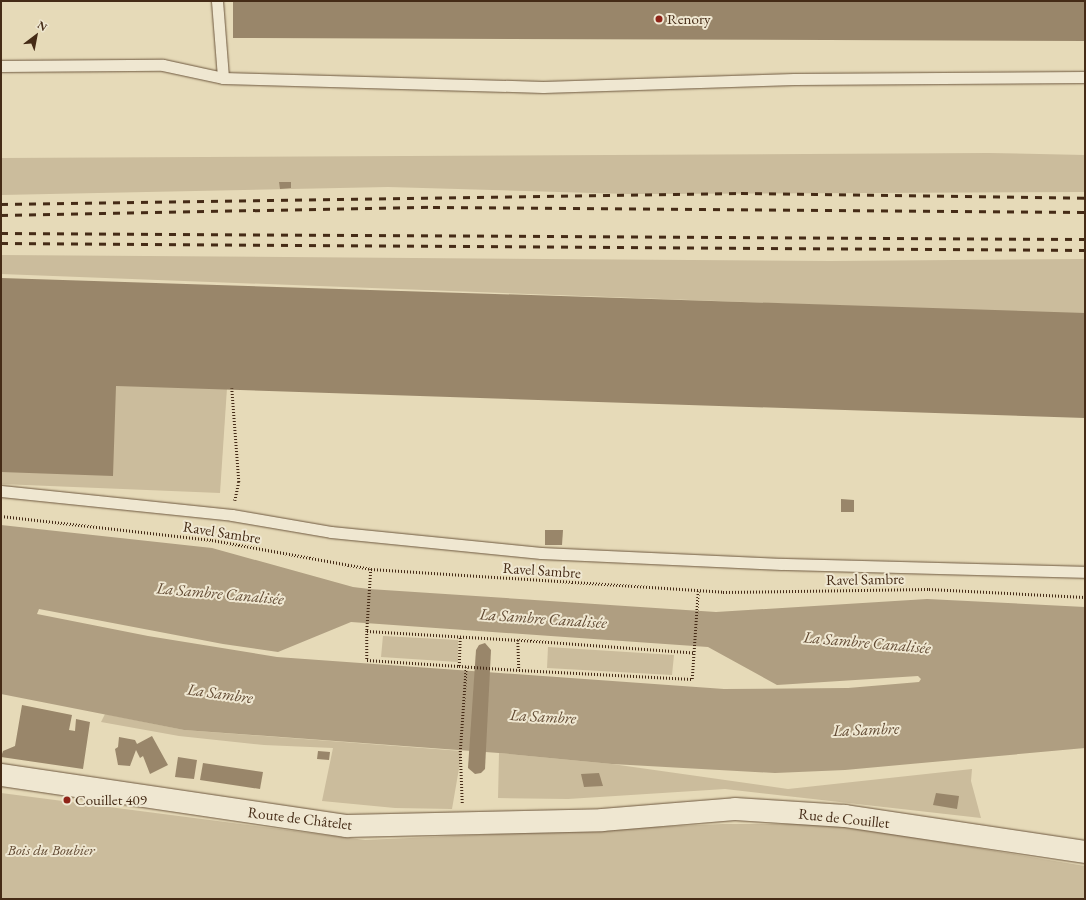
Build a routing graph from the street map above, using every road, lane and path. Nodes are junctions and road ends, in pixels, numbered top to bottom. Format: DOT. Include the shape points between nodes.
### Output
graph roads {
  1 [pos="217,1"];
  2 [pos="1,66"];
  3 [pos="1085,77"];
  4 [pos="224,78"];
  5 [pos="232,388"];
  6 [pos="1,491"];
  7 [pos="1,516"];
  8 [pos="232,516"];
  9 [pos="371,569"];
  10 [pos="1085,572"];
  11 [pos="698,591"];
  12 [pos="1085,597"];
  13 [pos="367,631"];
  14 [pos="460,636"];
  15 [pos="518,640"];
  16 [pos="693,653"];
  17 [pos="459,666"];
  18 [pos="466,668"];
  19 [pos="519,670"];
  20 [pos="1,775"];
  21 [pos="602,820"];
  22 [pos="462,823"];
  23 [pos="1085,852"];
  1 -- 4 [label="lane"];
  2 -- 4 [label="lane" via="164,66"];
  3 -- 4 [label="lane" via="794,79 543,86"];
  5 -- 8 [label="path" via="239,482"];
  6 -- 8 [label="lane"];
  7 -- 9 [label="path, Ravel Sambre" via="212,540"];
  8 -- 10 [label="lane" via="331,532 541,553 782,564"];
  9 -- 11 [label="path, Ravel Sambre"];
  9 -- 13 [label="path"];
  11 -- 12 [label="path, Ravel Sambre" via="929,589"];
  11 -- 16 [label="path"];
  13 -- 14 [label="path"];
  13 -- 17 [label="path" via="367,660"];
  14 -- 15 [label="path"];
  14 -- 17 [label="path"];
  15 -- 16 [label="path"];
  15 -- 19 [label="path"];
  16 -- 19 [label="path" via="692,679"];
  17 -- 18 [label="path"];
  18 -- 19 [label="path"];
  18 -- 22 [label="path" via="460,752"];
  20 -- 22 [label="main road, Route de Châtelet" via="346,826"];
  21 -- 22 [label="main road, Route de Châtelet"];
  21 -- 23 [label="main road, Rue de Couillet" via="735,809 821,815"];
}
